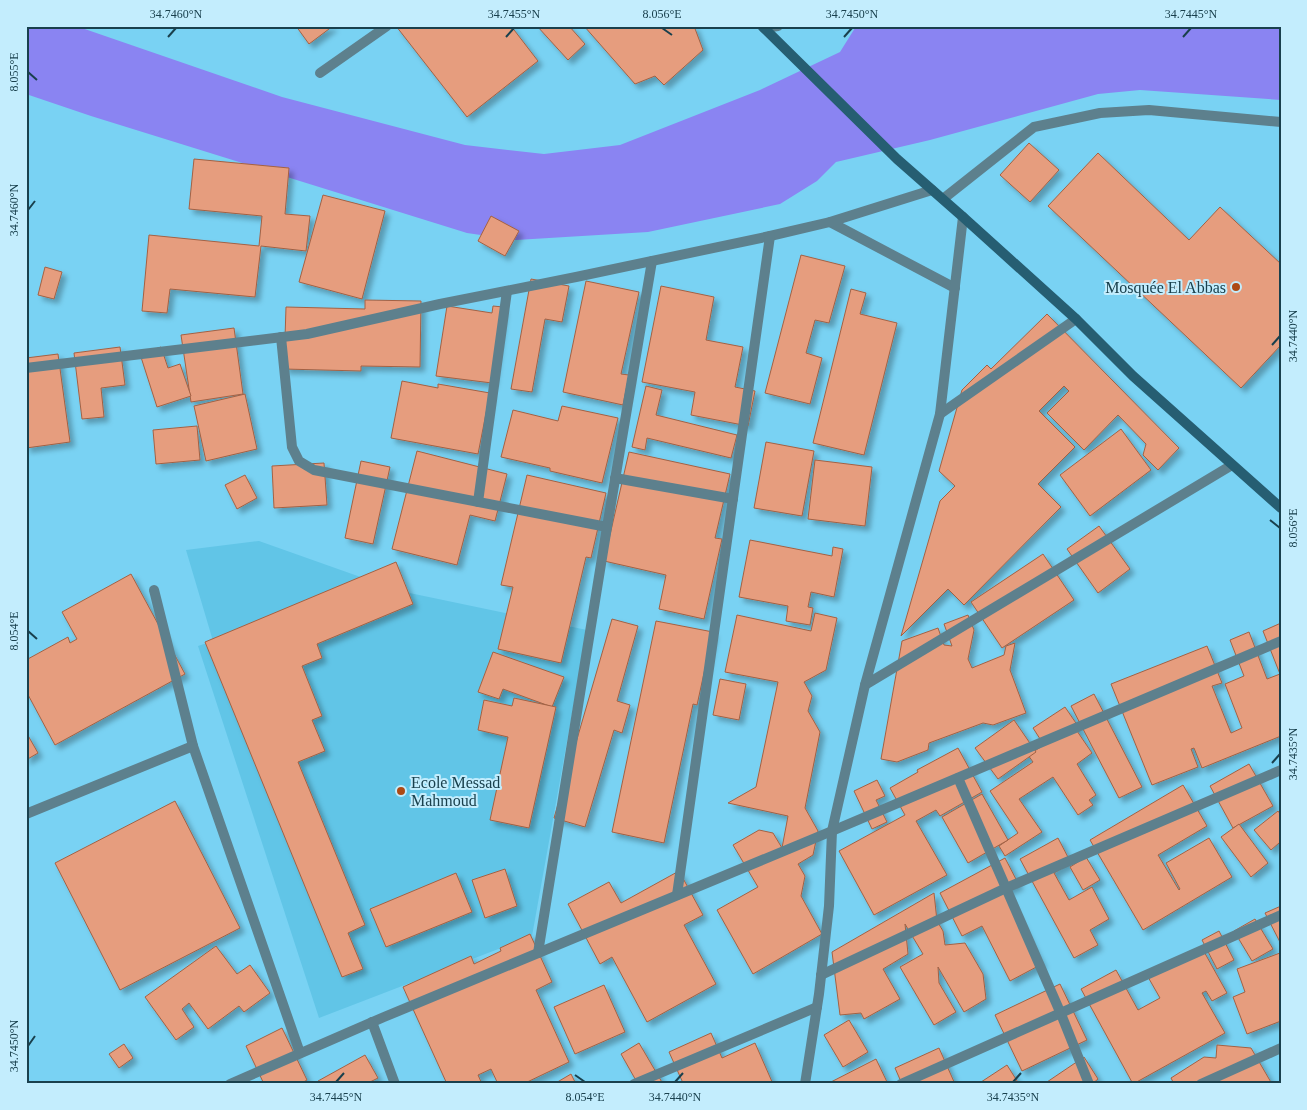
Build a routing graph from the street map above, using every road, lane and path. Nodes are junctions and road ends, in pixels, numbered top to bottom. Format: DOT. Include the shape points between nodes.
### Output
graph roads {
  1 [pos="387,26"];
  2 [pos="778,26"];
  3 [pos="763,27"];
  4 [pos="320,73"];
  5 [pos="1281,122"];
  6 [pos="932,190"];
  7 [pos="942,199"];
  8 [pos="963,217"];
  9 [pos="830,222"];
  10 [pos="770,236"];
  11 [pos="652,261"];
  12 [pos="955,288"];
  13 [pos="507,291"];
  14 [pos="1076,319"];
  15 [pos="281,337"];
  16 [pos="26,368"];
  17 [pos="940,414"];
  18 [pos="1232,465"];
  19 [pos="615,478"];
  20 [pos="733,499"];
  21 [pos="478,502"];
  22 [pos="1281,508"];
  23 [pos="607,527"];
  24 [pos="154,590"];
  25 [pos="1281,641"];
  26 [pos="865,685"];
  27 [pos="192,746"];
  28 [pos="1281,770"];
  29 [pos="958,778"];
  30 [pos="26,814"];
  31 [pos="832,831"];
  32 [pos="1006,888"];
  33 [pos="678,895"];
  34 [pos="1281,916"];
  35 [pos="538,953"];
  36 [pos="821,975"];
  37 [pos="817,1007"];
  38 [pos="1061,1014"];
  39 [pos="372,1022"];
  40 [pos="1281,1048"];
  41 [pos="300,1053"];
  42 [pos="230,1084"];
  43 [pos="395,1084"];
  44 [pos="634,1084"];
  45 [pos="805,1084"];
  46 [pos="901,1084"];
  47 [pos="1089,1084"];
  48 [pos="1201,1084"];
  1 -- 4 [label="street"];
  2 -- 3 [label="street"];
  3 -- 6 [label="main road"];
  5 -- 7 [label="street" via="1149,110 1100,113 1034,127"];
  6 -- 7 [label="main road"];
  6 -- 9 [label="street"];
  7 -- 8 [label="main road"];
  8 -- 12 [label="street"];
  8 -- 14 [label="main road"];
  9 -- 10 [label="street"];
  9 -- 12 [label="street"];
  10 -- 11 [label="street"];
  10 -- 20 [label="street"];
  11 -- 13 [label="street"];
  11 -- 19 [label="street"];
  12 -- 17 [label="street"];
  13 -- 15 [label="street"];
  13 -- 21 [label="street"];
  14 -- 17 [label="street"];
  14 -- 18 [label="main road" via="1133,376"];
  15 -- 16 [label="street"];
  15 -- 21 [label="street" via="292,447 299,461 314,470"];
  17 -- 26 [label="street"];
  18 -- 22 [label="main road"];
  18 -- 26 [label="street"];
  19 -- 20 [label="street"];
  19 -- 23 [label="street"];
  20 -- 33 [label="street"];
  21 -- 23 [label="street"];
  23 -- 35 [label="street"];
  24 -- 27 [label="street"];
  25 -- 29 [label="street"];
  26 -- 31 [label="street"];
  27 -- 30 [label="street"];
  27 -- 41 [label="street"];
  28 -- 32 [label="street"];
  29 -- 31 [label="street"];
  29 -- 32 [label="street"];
  31 -- 33 [label="street"];
  31 -- 36 [label="street" via="829,906"];
  32 -- 36 [label="street"];
  32 -- 38 [label="street"];
  33 -- 35 [label="street"];
  34 -- 38 [label="street"];
  35 -- 39 [label="street"];
  36 -- 37 [label="street"];
  37 -- 44 [label="street"];
  37 -- 45 [label="street"];
  38 -- 46 [label="street"];
  38 -- 47 [label="street"];
  39 -- 41 [label="street"];
  39 -- 43 [label="street"];
  40 -- 48 [label="street"];
  41 -- 42 [label="street"];
}
